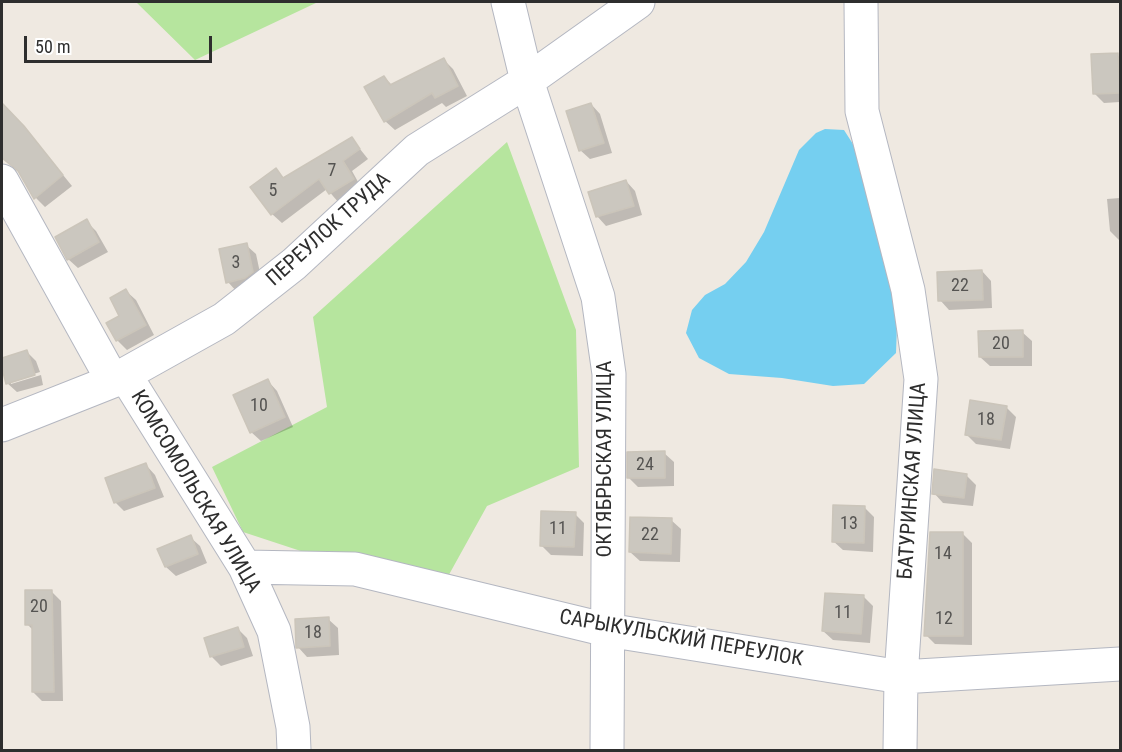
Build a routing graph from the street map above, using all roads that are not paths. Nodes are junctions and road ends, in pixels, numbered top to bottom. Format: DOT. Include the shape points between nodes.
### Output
graph roads {
  1 [pos="508,2"];
  2 [pos="638,2"];
  3 [pos="861,2"];
  4 [pos="527,81"];
  5 [pos="2,180"];
  6 [pos="119,378"];
  7 [pos="2,425"];
  8 [pos="245,567"];
  9 [pos="607,630"];
  10 [pos="1120,664"];
  11 [pos="901,677"];
  12 [pos="294,750"];
  13 [pos="607,750"];
  14 [pos="900,750"];
  1 -- 4 [label="street, ОКТЯБРЬСКАЯ УЛИЦА"];
  2 -- 4 [label="street, ПЕРЕУЛОК ТРУДА"];
  3 -- 11 [label="street, БАТУРИНСКАЯ УЛИЦА" via="862,111 908,290 921,379"];
  4 -- 6 [label="street, ПЕРЕУЛОК ТРУДА" via="417,150 294,264 224,319"];
  4 -- 9 [label="street, ОКТЯБРЬСКАЯ УЛИЦА" via="598,297 609,374"];
  5 -- 6 [label="street, КОМСОМОЛЬСКАЯ УЛИЦА"];
  6 -- 7 [label="street, ПЕРЕУЛОК ТРУДА"];
  6 -- 8 [label="street, КОМСОМОЛЬСКАЯ УЛИЦА"];
  8 -- 9 [label="street, САРЫКУЛЬСКИЙ ПЕРЕУЛОК" via="355,569"];
  8 -- 12 [label="street, КОМСОМОЛЬСКАЯ УЛИЦА" via="274,631"];
  9 -- 11 [label="street, САРЫКУЛЬСКИЙ ПЕРЕУЛОК"];
  9 -- 13 [label="street, ОКТЯБРЬСКАЯ УЛИЦА"];
  10 -- 11 [label="street, САРЫКУЛЬСКИЙ ПЕРЕУЛОК"];
  11 -- 14 [label="street, БАТУРИНСКАЯ УЛИЦА"];
}
